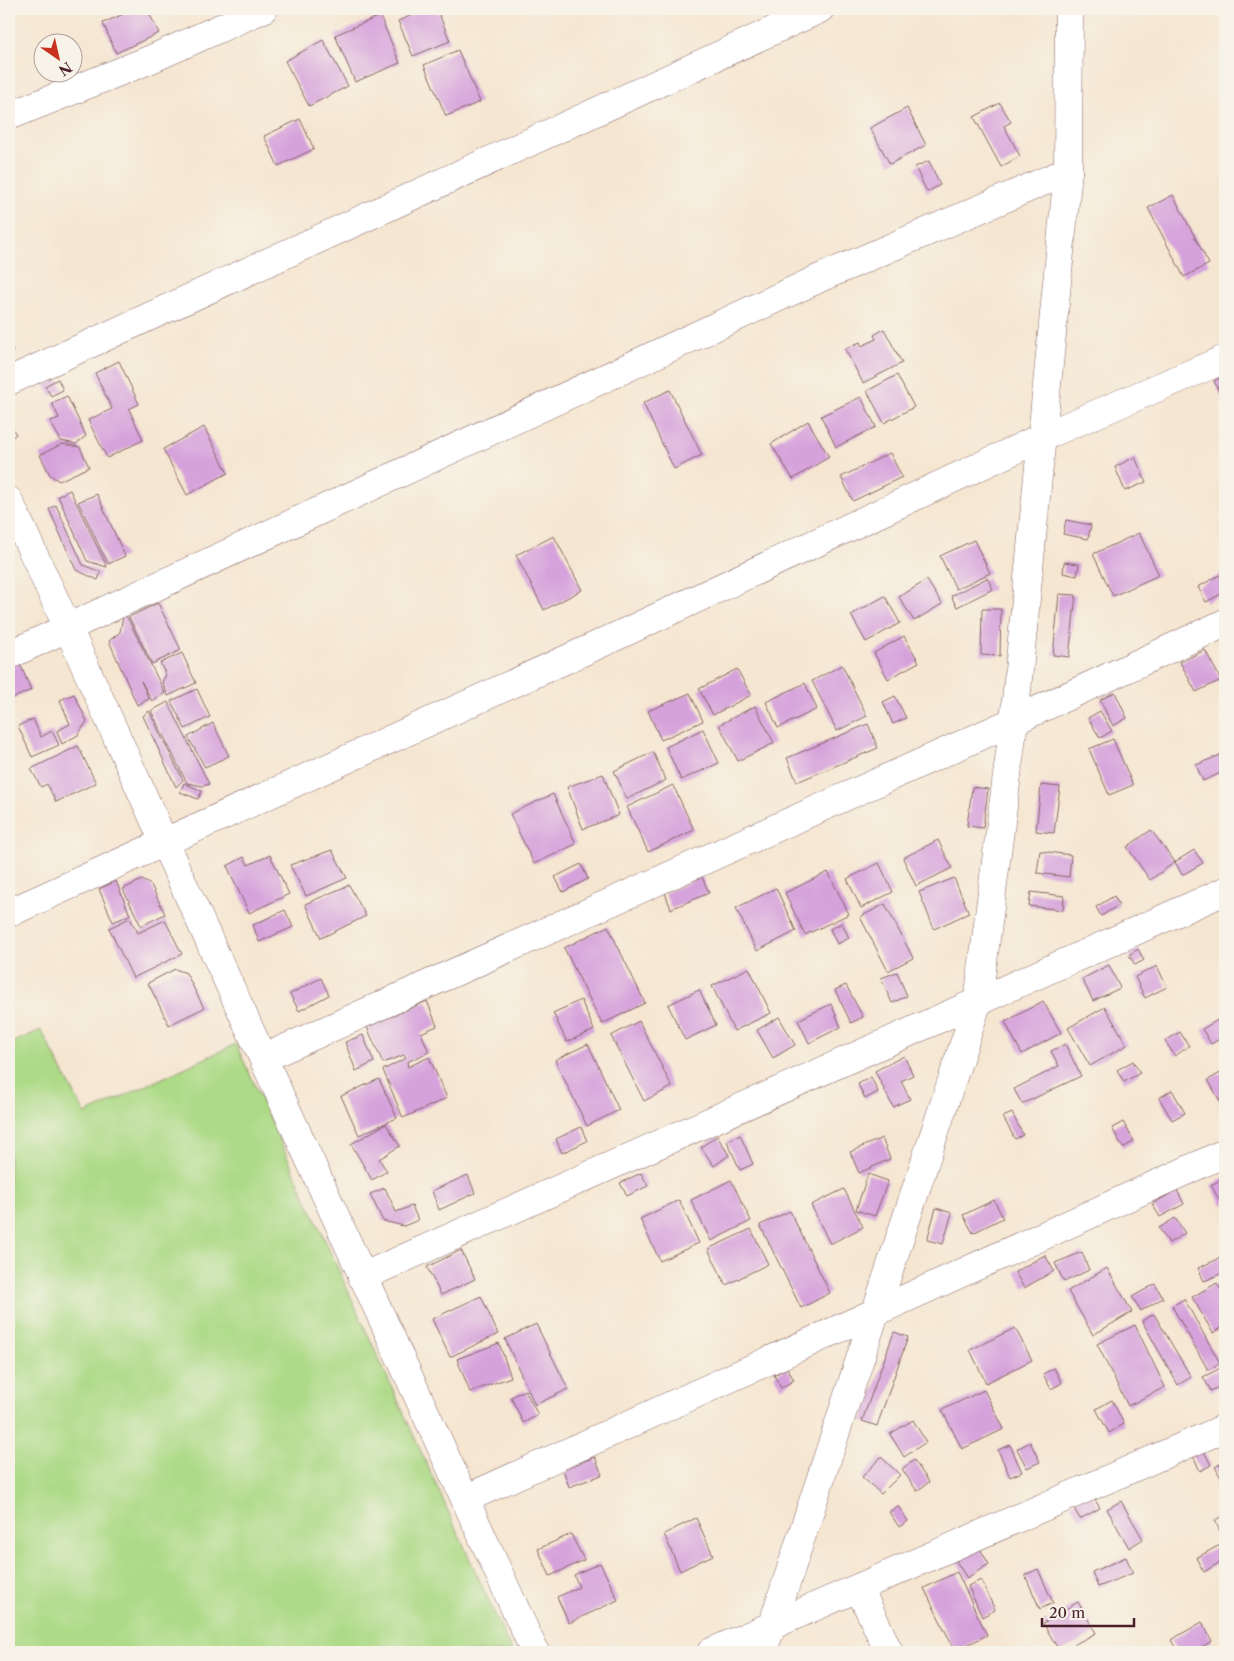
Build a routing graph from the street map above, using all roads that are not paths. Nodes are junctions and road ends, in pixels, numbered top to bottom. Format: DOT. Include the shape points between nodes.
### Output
graph roads {
  1 [pos="263,9"];
  2 [pos="820,9"];
  3 [pos="1069,9"];
  4 [pos="9,116"];
  5 [pos="1068,171"];
  6 [pos="1225,359"];
  7 [pos="9,381"];
  8 [pos="1042,437"];
  9 [pos="9,502"];
  10 [pos="1225,622"];
  11 [pos="68,628"];
  12 [pos="9,655"];
  13 [pos="1014,721"];
  14 [pos="164,842"];
  15 [pos="1225,891"];
  16 [pos="9,913"];
  17 [pos="978,1001"];
  18 [pos="264,1058"];
  19 [pos="1225,1153"];
  20 [pos="362,1276"];
  21 [pos="875,1313"];
  22 [pos="1225,1428"];
  23 [pos="465,1499"];
  24 [pos="859,1588"];
  25 [pos="772,1626"];
  26 [pos="535,1652"];
  27 [pos="711,1652"];
  28 [pos="762,1652"];
  29 [pos="889,1652"];
  1 -- 4 [label="street" via="149,60"];
  2 -- 7 [label="street"];
  3 -- 5 [label="street"];
  5 -- 8 [label="street"];
  5 -- 11 [label="street" via="820,278"];
  6 -- 8 [label="street"];
  8 -- 13 [label="street"];
  8 -- 14 [label="street" via="611,639"];
  9 -- 11 [label="street"];
  10 -- 13 [label="street"];
  11 -- 12 [label="street"];
  11 -- 14 [label="street"];
  13 -- 17 [label="street"];
  13 -- 18 [label="street"];
  14 -- 16 [label="street"];
  14 -- 18 [label="street"];
  15 -- 17 [label="street"];
  17 -- 20 [label="street"];
  17 -- 21 [label="street"];
  18 -- 20 [label="street"];
  19 -- 21 [label="street"];
  20 -- 23 [label="street"];
  21 -- 23 [label="street"];
  21 -- 25 [label="street"];
  22 -- 24 [label="street"];
  23 -- 26 [label="street"];
  24 -- 25 [label="street"];
  24 -- 29 [label="street"];
  25 -- 27 [label="street"];
  25 -- 28 [label="street"];
}
